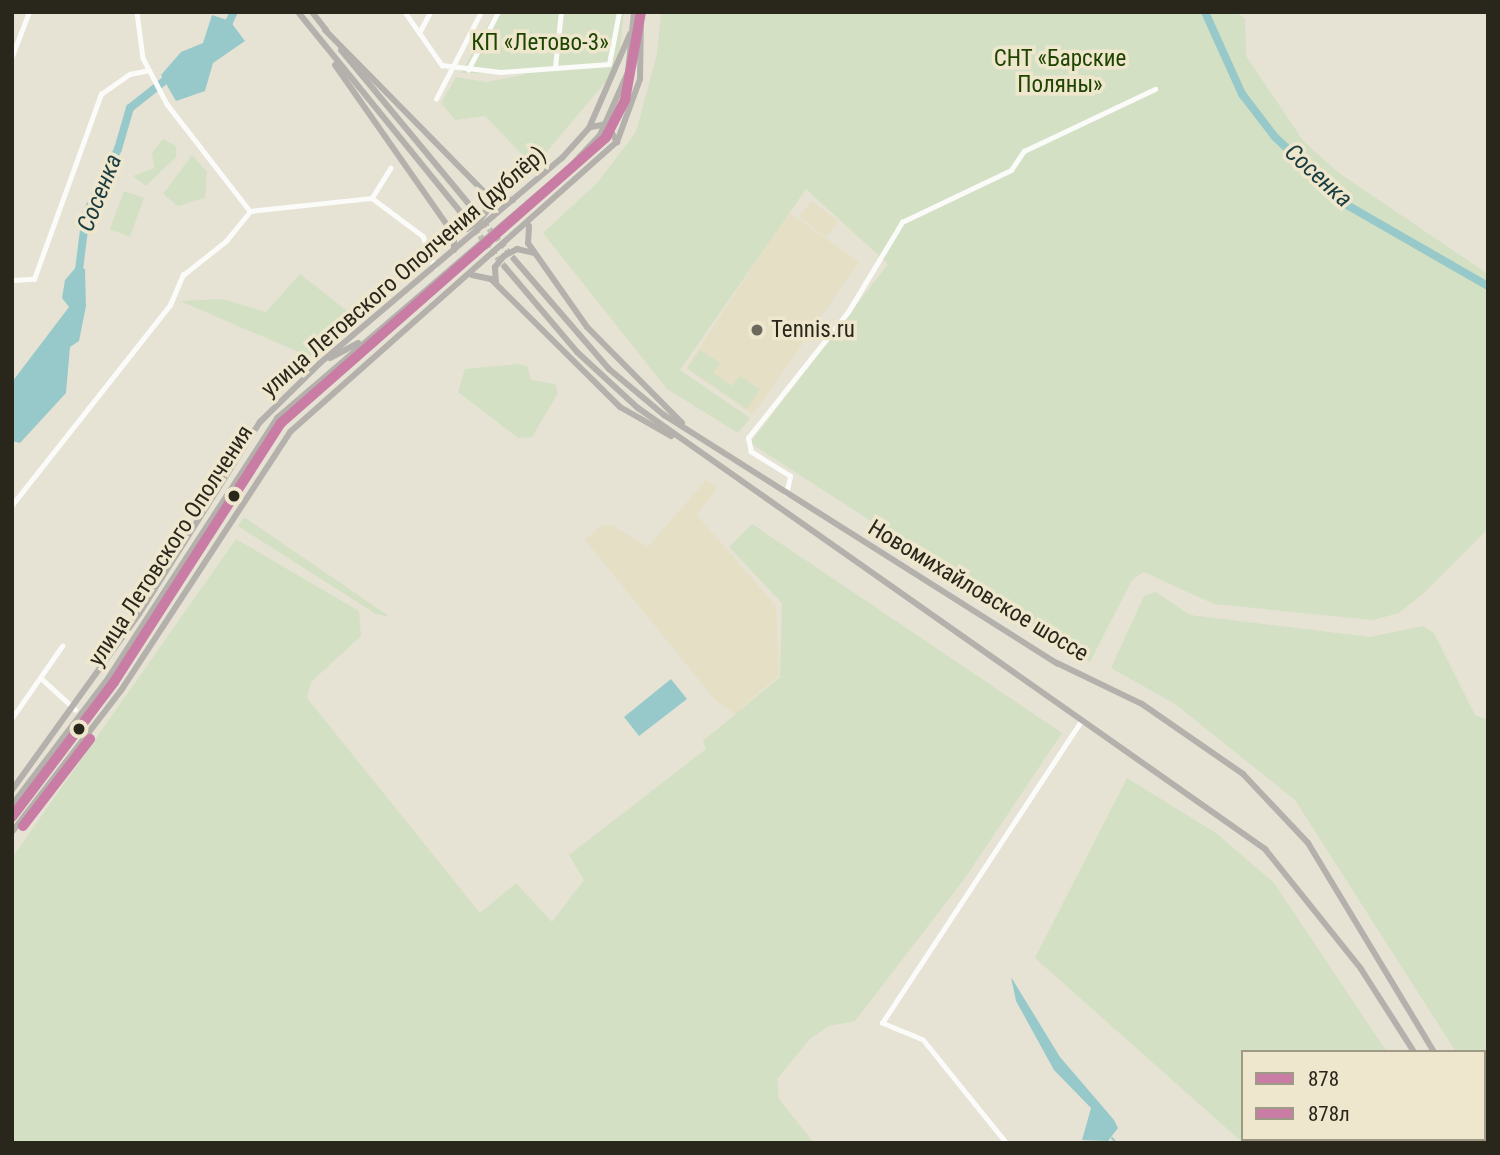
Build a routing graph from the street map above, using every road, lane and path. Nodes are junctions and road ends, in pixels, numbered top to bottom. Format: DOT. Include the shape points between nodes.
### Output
graph roads {
  1 [pos="29,12"];
  2 [pos="136,12"];
  3 [pos="298,12"];
  4 [pos="312,12"];
  5 [pos="405,12"];
  6 [pos="430,12"];
  7 [pos="481,12"];
  8 [pos="498,12"];
  9 [pos="561,12"];
  10 [pos="619,12"];
  11 [pos="638,13"];
  12 [pos="325,30"];
  13 [pos="419,33"];
  14 [pos="319,40"];
  15 [pos="12,56"];
  16 [pos="555,66"];
  17 [pos="450,69"];
  18 [pos="149,70"];
  19 [pos="468,70"];
  20 [pos="1155,89"];
  21 [pos="436,99"];
  22 [pos="609,126"];
  23 [pos="589,128"];
  24 [pos="617,142"];
  25 [pos="391,168"];
  26 [pos="484,190"];
  27 [pos="372,198"];
  28 [pos="518,198"];
  29 [pos="472,208"];
  30 [pos="250,211"];
  31 [pos="463,215"];
  32 [pos="533,220"];
  33 [pos="446,224"];
  34 [pos="453,252"];
  35 [pos="538,256"];
  36 [pos="514,260"];
  37 [pos="505,267"];
  38 [pos="435,268"];
  39 [pos="469,276"];
  40 [pos="12,280"];
  41 [pos="497,286"];
  42 [pos="401,296"];
  43 [pos="402,314"];
  44 [pos="418,318"];
  45 [pos="369,338"];
  46 [pos="320,363"];
  47 [pos="696,436"];
  48 [pos="688,445"];
  49 [pos="786,494"];
  50 [pos="12,505"];
  51 [pos="62,646"];
  52 [pos="42,679"];
  53 [pos="75,709"];
  54 [pos="12,719"];
  55 [pos="1082,720"];
  56 [pos="12,790"];
  57 [pos="12,805"];
  58 [pos="12,817"];
  59 [pos="12,832"];
  60 [pos="1413,1050"];
  61 [pos="1433,1050"];
  62 [pos="1006,1143"];
  1 -- 15 [label="street"];
  2 -- 18 [label="street"];
  3 -- 14 [label="main road"];
  4 -- 12 [label="main road"];
  5 -- 13 [label="street"];
  6 -- 13 [label="street"];
  7 -- 17 [label="street"];
  8 -- 19 [label="street"];
  9 -- 16 [label="street"];
  10 -- 16 [label="street" via="608,64"];
  11 -- 22 [label="main road, улица Летовского Ополчения" via="628,72"];
  11 -- 23 [label="main road, улица Летовского Ополчения (дублёр)" via="620,67"];
  11 -- 24 [label="main road, улица Летовского Ополчения (дублёр)" via="640,79"];
  12 -- 26 [label="main road"];
  12 -- 29 [label="main road"];
  13 -- 17 [label="street"];
  14 -- 31 [label="main road"];
  14 -- 33 [label="main road"];
  16 -- 19 [label="street"];
  17 -- 19 [label="street"];
  17 -- 21 [label="street"];
  18 -- 30 [label="street" via="164,98"];
  18 -- 40 [label="street" via="130,74 101,94 34,279"];
  20 -- 49 [label="street" via="1024,151 1011,170 902,222 848,312 748,438 751,452 790,476"];
  22 -- 23 [label="main road"];
  22 -- 24 [label="main road"];
  22 -- 43 [label="main road, улица Летовского Ополчения" via="571,174"];
  23 -- 28 [label="main road, улица Летовского Ополчения (дублёр)"];
  24 -- 32 [label="main road, улица Летовского Ополчения (дублёр)"];
  25 -- 27 [label="street"];
  26 -- 28 [label="main road" via="499,203"];
  26 -- 33 [label="main road" via="487,206 478,222 460,229"];
  27 -- 30 [label="street"];
  27 -- 38 [label="street" via="423,236"];
  28 -- 34 [label="main road, улица Летовского Ополчения (дублёр)"];
  30 -- 50 [label="street" via="226,241 183,275 170,305"];
  32 -- 35 [label="main road" via="527,239"];
  32 -- 39 [label="main road, улица Летовского Ополчения (дублёр)"];
  33 -- 34 [label="main road" via="455,238"];
  34 -- 38 [label="main road, улица Летовского Ополчения (дублёр)"];
  35 -- 41 [label="main road" via="523,249 504,256 495,267"];
  35 -- 47 [label="main road" via="602,346"];
  36 -- 47 [label="main road, Новомихайловское шоссе" via="609,369"];
  37 -- 48 [label="main road, Новомихайловское шоссе" via="600,376"];
  38 -- 42 [label="main road, улица Летовского Ополчения (дублёр)"];
  39 -- 41 [label="main road" via="483,274"];
  39 -- 44 [label="main road, улица Летовского Ополчения (дублёр)"];
  41 -- 48 [label="main road" via="620,407"];
  42 -- 43 [label="main road"];
  42 -- 46 [label="main road, улица Летовского Ополчения (дублёр)"];
  43 -- 44 [label="main road"];
  43 -- 45 [label="main road, улица Летовского Ополчения"];
  43 -- 58 [label="main road, улица Летовского Ополчения" via="266,442 114,682"];
  44 -- 59 [label="main road, улица Летовского Ополчения (дублёр)" via="290,432 122,689"];
  45 -- 46 [label="main road"];
  45 -- 57 [label="main road, улица Летовского Ополчения" via="261,436 109,677"];
  46 -- 53 [label="main road, улица Летовского Ополчения (дублёр)" via="247,440"];
  47 -- 49 [label="main road, Новомихайловское шоссе"];
  48 -- 55 [label="main road, Новомихайловское шоссе"];
  49 -- 61 [label="main road, Новомихайловское шоссе" via="1058,663 1142,704 1242,774 1308,843"];
  51 -- 52 [label="street"];
  52 -- 53 [label="street"];
  52 -- 54 [label="street"];
  53 -- 56 [label="main road, улица Летовского Ополчения (дублёр)"];
  55 -- 60 [label="main road, Новомихайловское шоссе" via="1265,849 1345,947"];
  55 -- 62 [label="street" via="882,1023 923,1040"];
}
